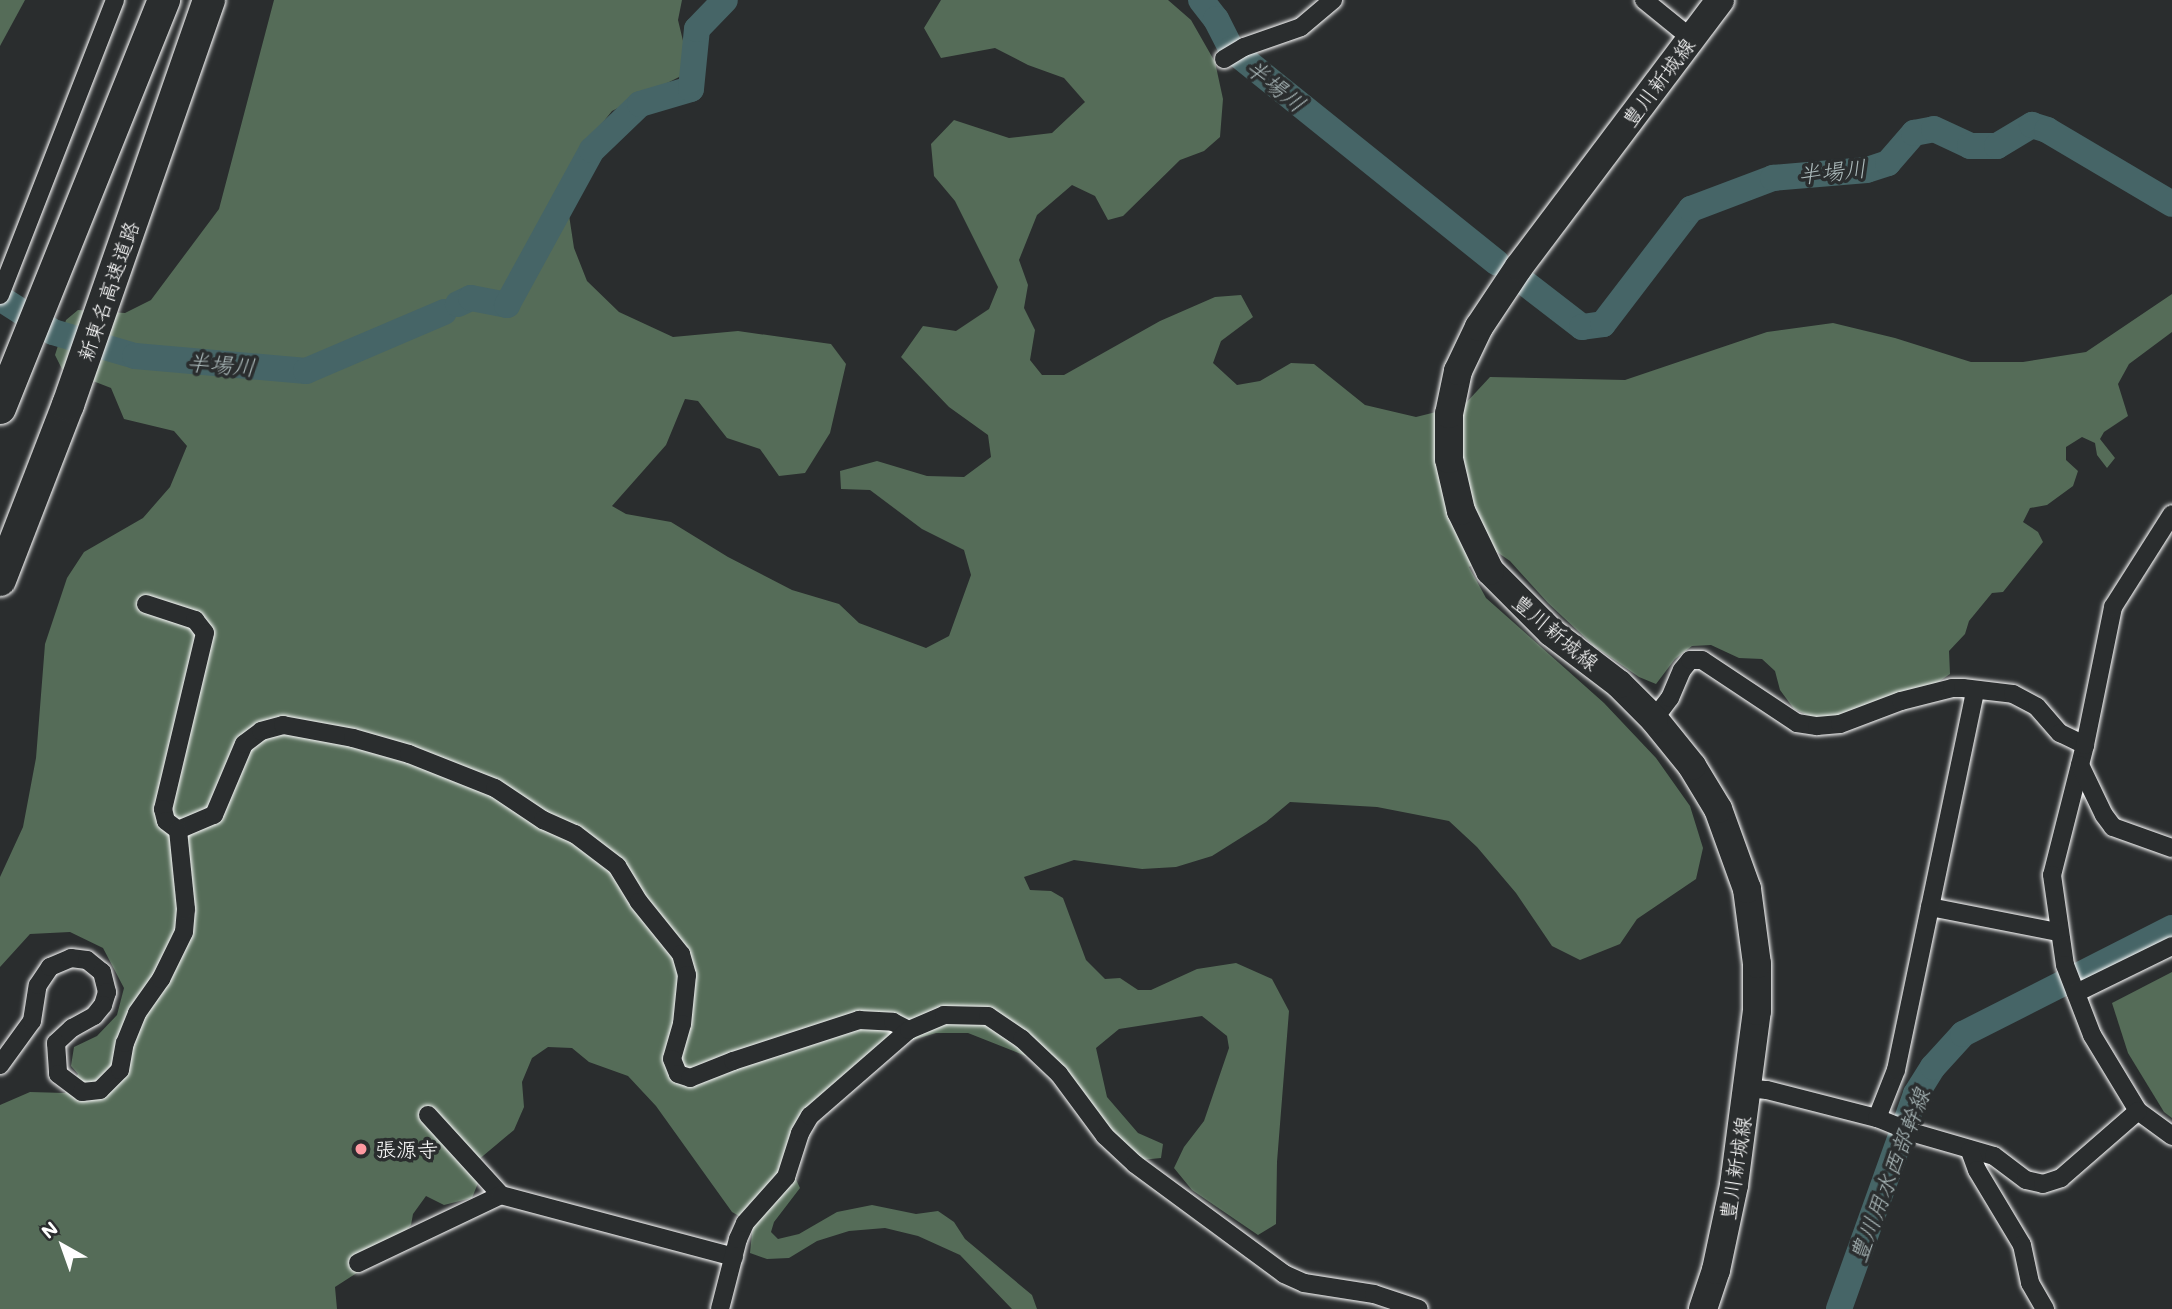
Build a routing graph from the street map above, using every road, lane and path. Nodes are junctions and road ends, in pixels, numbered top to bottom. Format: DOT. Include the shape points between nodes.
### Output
graph roads {
  1 [pos="116,0"];
  2 [pos="164,0"];
  3 [pos="209,0"];
  4 [pos="1334,0"];
  5 [pos="1644,0"];
  6 [pos="1720,0"];
  7 [pos="1691,38"];
  8 [pos="1225,58"];
  9 [pos="0,295"];
  10 [pos="0,408"];
  11 [pos="2172,514"];
  12 [pos="0,580"];
  13 [pos="146,604"];
  14 [pos="1975,692"];
  15 [pos="1654,719"];
  16 [pos="2085,745"];
  17 [pos="2080,765"];
  18 [pos="178,830"];
  19 [pos="2172,848"];
  20 [pos="1930,907"];
  21 [pos="2058,932"];
  22 [pos="2172,946"];
  23 [pos="2075,990"];
  24 [pos="909,1030"];
  25 [pos="0,1065"];
  26 [pos="1747,1088"];
  27 [pos="2138,1111"];
  28 [pos="428,1115"];
  29 [pos="1883,1121"];
  30 [pos="2172,1136"];
  31 [pos="1970,1151"];
  32 [pos="501,1195"];
  33 [pos="734,1257"];
  34 [pos="358,1263"];
  35 [pos="720,1309"];
  36 [pos="1419,1309"];
  37 [pos="1703,1309"];
  38 [pos="2045,1309"];
  1 -- 9 [label="street"];
  2 -- 10 [label="highway"];
  3 -- 12 [label="highway, 新東名高速道路" via="68,405"];
  4 -- 8 [label="street" via="1301,27"];
  5 -- 7 [label="street"];
  6 -- 7 [label="main road, 豊川新城線"];
  7 -- 15 [label="main road, 豊川新城線" via="1479,327 1458,371 1449,414 1449,458 1461,511 1490,571 1542,623 1619,684"];
  11 -- 16 [label="street" via="2113,607"];
  13 -- 18 [label="street" via="195,621 205,633 163,809 166,821"];
  14 -- 15 [label="street" via="1952,688 1840,724 1817,726 1797,723 1702,660 1690,660"];
  14 -- 16 [label="street" via="2013,694 2037,707 2060,733"];
  14 -- 20 [label="street"];
  15 -- 26 [label="main road, 豊川新城線" via="1692,766 1717,809 1747,889 1757,964 1757,1011"];
  16 -- 17 [label="street"];
  17 -- 19 [label="street" via="2113,827"];
  17 -- 21 [label="street" via="2052,875"];
  18 -- 24 [label="street" via="214,815 244,744 261,731 283,725 353,738 409,754 495,788 542,820 575,834 617,866 681,954 687,975 682,1024 672,1059 678,1074 691,1078 859,1020 893,1022"];
  18 -- 25 [label="street" via="184,933 137,1013 120,1070 100,1090 82,1092 58,1074 56,1043 93,1016 107,992 102,972 87,960 71,958 50,967 38,985 32,1021"];
  20 -- 21 [label="street"];
  20 -- 29 [label="street"];
  21 -- 23 [label="street"];
  22 -- 23 [label="street"];
  23 -- 27 [label="street" via="2092,1035"];
  24 -- 33 [label="street" via="810,1116 786,1177 745,1223"];
  24 -- 36 [label="street" via="944,1015 988,1016 1022,1039 1059,1074 1105,1136 1135,1164 1284,1274 1304,1283 1374,1294"];
  26 -- 29 [label="street"];
  26 -- 37 [label="main road, 豊川新城線" via="1734,1185"];
  27 -- 30 [label="street"];
  27 -- 31 [label="street" via="2061,1178 2043,1184 2026,1180 1994,1156"];
  28 -- 32 [label="street"];
  29 -- 31 [label="street"];
  31 -- 38 [label="street" via="2022,1245 2030,1283"];
  32 -- 33 [label="street"];
  32 -- 34 [label="street"];
  33 -- 35 [label="street"];
}
